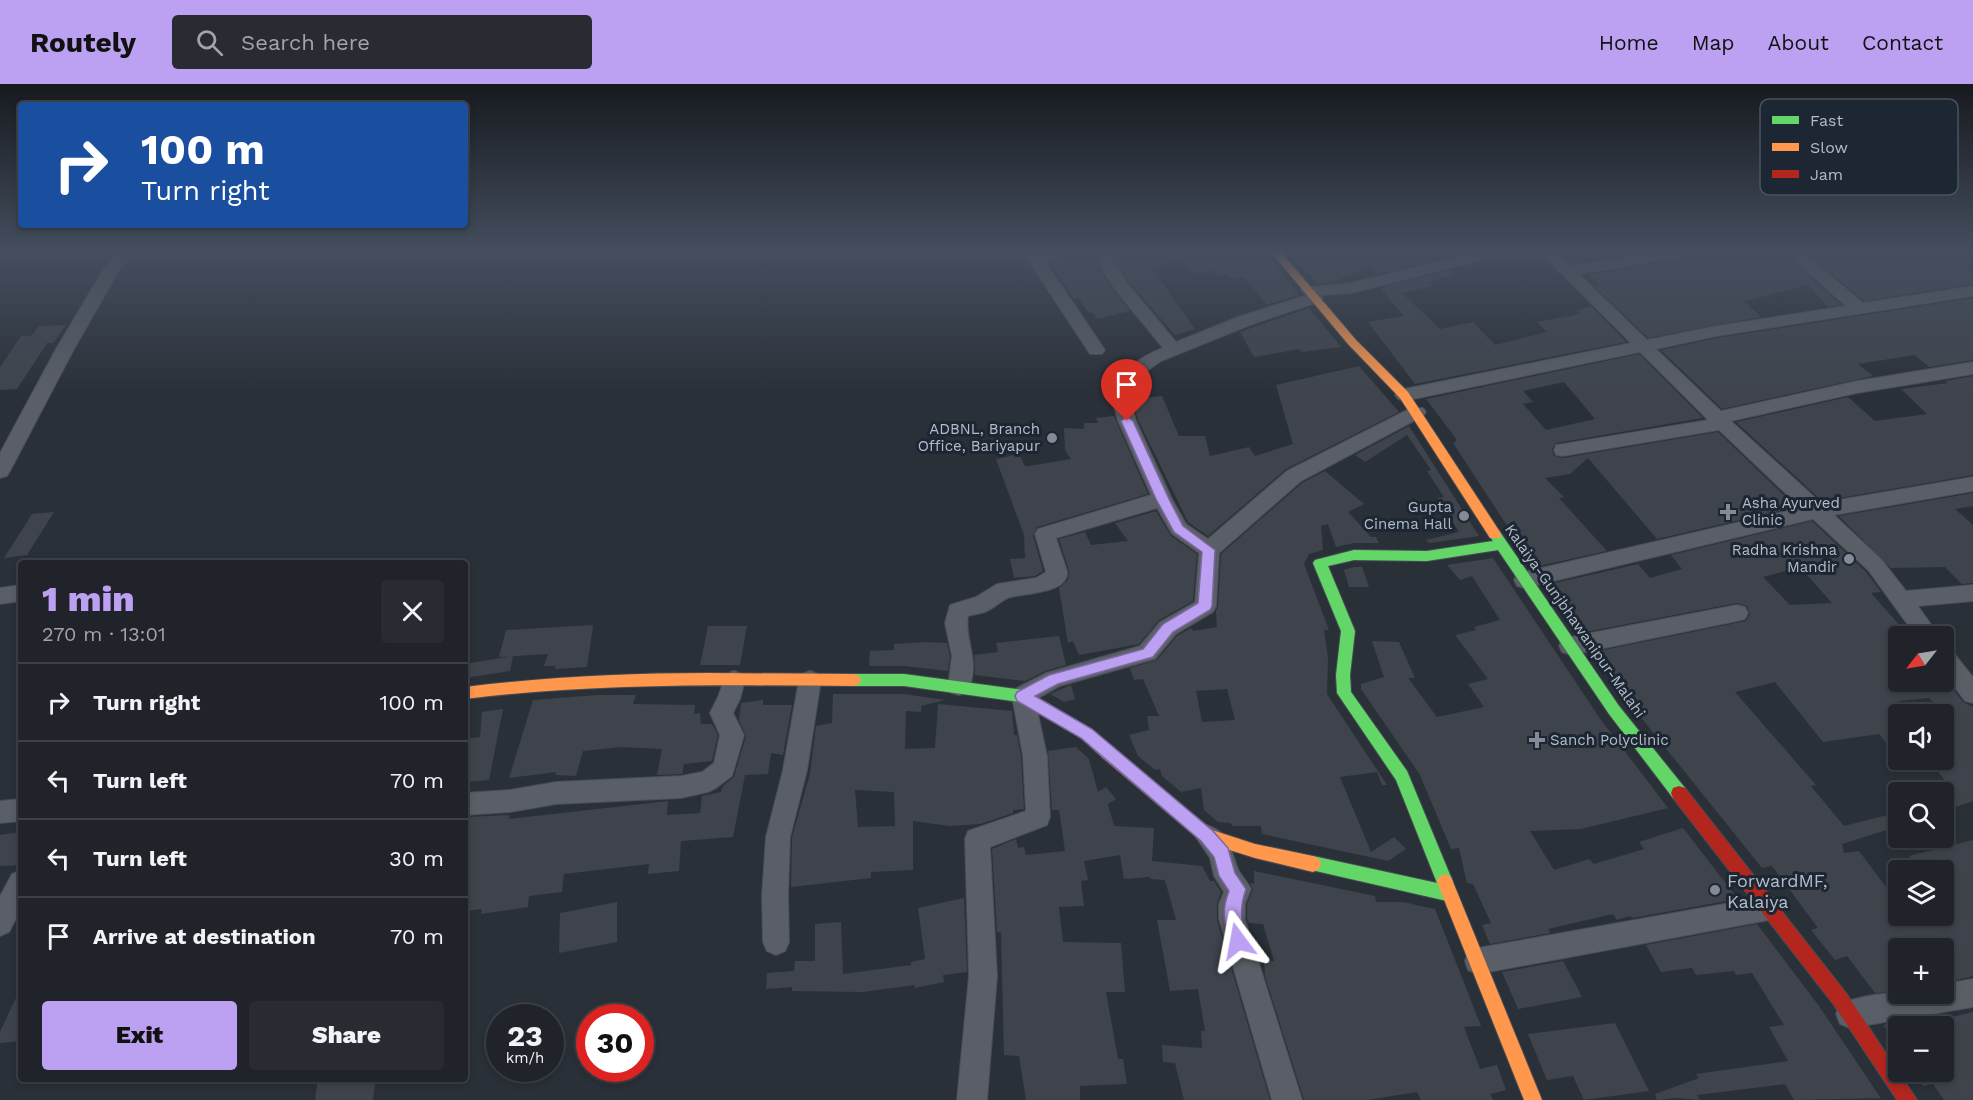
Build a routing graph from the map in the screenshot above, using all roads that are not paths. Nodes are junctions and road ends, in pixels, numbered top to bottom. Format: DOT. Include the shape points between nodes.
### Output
graph roads {
  1 [pos="94,299"];
  2 [pos="1062,299"];
  3 [pos="1132,299"];
  4 [pos="1298,299"];
  5 [pos="1317,299"];
  6 [pos="1596,299"];
  7 [pos="1849,299"];
  8 [pos="1917,299"];
  9 [pos="1859,308"];
  10 [pos="1641,344"];
  11 [pos="1173,349"];
  12 [pos="1096,350"];
  13 [pos="1973,368"];
  14 [pos="1404,395"];
  15 [pos="1417,412"];
  16 [pos="1720,420"];
  17 [pos="1563,450"];
  18 [pos="0,471"];
  19 [pos="1973,484"];
  20 [pos="1162,499"];
  21 [pos="1818,511"];
  22 [pos="1501,545"];
  23 [pos="1209,550"];
  24 [pos="1524,580"];
  25 [pos="18,593"];
  26 [pos="1973,593"];
  27 [pos="0,596"];
  28 [pos="1900,600"];
  29 [pos="1737,613"];
  30 [pos="1920,626"];
  31 [pos="1570,646"];
  32 [pos="1954,669"];
  33 [pos="734,680"];
  34 [pos="810,680"];
  35 [pos="959,686"];
  36 [pos="1970,687"];
  37 [pos="468,693"];
  38 [pos="1023,696"];
  39 [pos="468,804"];
  40 [pos="18,810"];
  41 [pos="0,812"];
  42 [pos="1207,836"];
  43 [pos="18,888"];
  44 [pos="1447,893"];
  45 [pos="1769,908"];
  46 [pos="0,924"];
  47 [pos="776,942"];
  48 [pos="1478,960"];
  49 [pos="1973,993"];
  50 [pos="1850,1014"];
  51 [pos="972,1100"];
  52 [pos="1287,1100"];
  53 [pos="1533,1100"];
  54 [pos="1908,1100"];
  1 -- 18 [label="street"];
  2 -- 12 [label="street"];
  3 -- 11 [label="street"];
  4 -- 11 [label="street"];
  5 -- 14 [label="street, Kalaiya-Gunjbhawanipur-Malahi"];
  6 -- 10 [label="street"];
  7 -- 9 [label="street"];
  8 -- 9 [label="street"];
  9 -- 10 [label="street"];
  10 -- 14 [label="street"];
  10 -- 16 [label="street"];
  11 -- 20 [label="street" via="1135,371 1120,395 1127,421"];
  13 -- 16 [label="street" via="1857,387"];
  14 -- 15 [label="street, Kalaiya-Gunjbhawanipur-Malahi"];
  15 -- 22 [label="street, Kalaiya-Gunjbhawanipur-Malahi"];
  15 -- 23 [label="street" via="1294,476"];
  16 -- 17 [label="street"];
  16 -- 21 [label="street"];
  19 -- 21 [label="street"];
  20 -- 23 [label="street" via="1179,529"];
  20 -- 35 [label="street" via="1045,534 1057,576 1040,585 1004,590 981,605 958,611 963,656"];
  21 -- 24 [label="street"];
  21 -- 28 [label="street" via="1875,565"];
  22 -- 24 [label="street, Kalaiya-Gunjbhawanipur-Malahi"];
  22 -- 44 [label="street" via="1427,556 1354,555 1320,563 1348,631 1344,693 1401,776"];
  23 -- 38 [label="street" via="1205,606 1168,628 1148,653 1054,679"];
  24 -- 31 [label="street, Kalaiya-Gunjbhawanipur-Malahi"];
  25 -- 27 [label="street"];
  26 -- 28 [label="street"];
  28 -- 30 [label="street"];
  29 -- 31 [label="street"];
  31 -- 45 [label="street, Kalaiya-Gunjbhawanipur-Malahi" via="1614,710"];
  32 -- 36 [label="street"];
  33 -- 34 [label="street"];
  33 -- 37 [label="street" via="597,681"];
  33 -- 39 [label="street" via="721,713 732,735 729,751 724,769 708,781"];
  34 -- 35 [label="street" via="904,680"];
  34 -- 47 [label="street" via="795,770 778,837"];
  35 -- 38 [label="street"];
  38 -- 42 [label="street" via="1086,734"];
  38 -- 51 [label="street" via="1032,728 1039,786 1038,817 977,839 983,976"];
  40 -- 41 [label="street"];
  42 -- 44 [label="street"];
  42 -- 52 [label="street" via="1222,853 1227,876 1238,889 1232,919"];
  43 -- 46 [label="street"];
  44 -- 48 [label="street"];
  45 -- 48 [label="street"];
  45 -- 50 [label="street, Kalaiya-Gunjbhawanipur-Malahi"];
  48 -- 53 [label="street"];
  49 -- 50 [label="street"];
  50 -- 54 [label="street, Kalaiya-Gunjbhawanipur-Malahi"];
}
